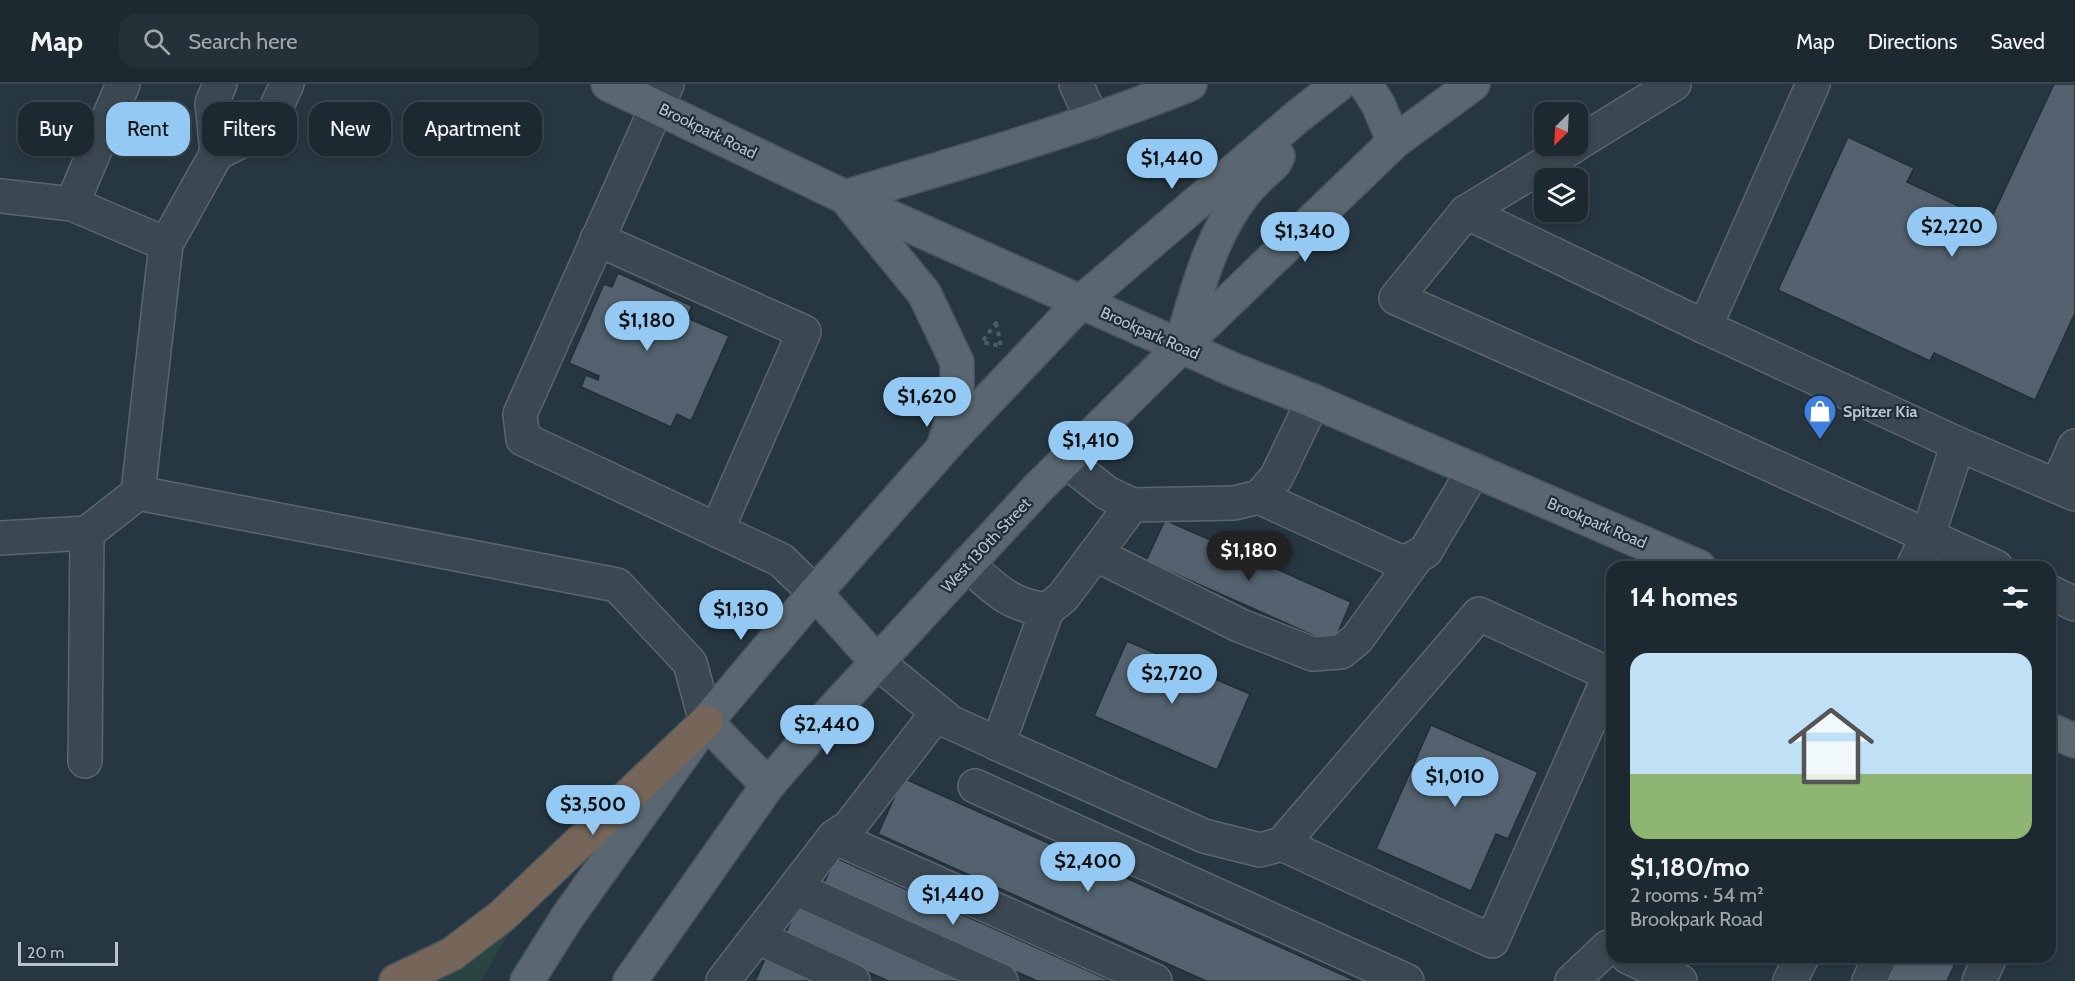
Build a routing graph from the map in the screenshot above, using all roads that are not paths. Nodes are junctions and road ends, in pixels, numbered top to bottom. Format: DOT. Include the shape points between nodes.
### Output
graph roads {
  1 [pos="123,84"];
  2 [pos="220,84"];
  3 [pos="287,84"];
  4 [pos="609,84"];
  5 [pos="1076,84"];
  6 [pos="1190,84"];
  7 [pos="1339,84"];
  8 [pos="1365,84"];
  9 [pos="1473,84"];
  10 [pos="1674,84"];
  11 [pos="1813,84"];
  12 [pos="662,95"];
  13 [pos="212,102"];
  14 [pos="279,102"];
  15 [pos="1297,117"];
  16 [pos="1093,121"];
  17 [pos="1588,137"];
  18 [pos="1394,142"];
  19 [pos="215,156"];
  20 [pos="1558,156"];
  21 [pos="0,195"];
  22 [pos="845,196"];
  23 [pos="72,204"];
  24 [pos="1466,212"];
  25 [pos="597,239"];
  26 [pos="166,244"];
  27 [pos="1081,302"];
  28 [pos="1705,327"];
  29 [pos="1181,347"];
  30 [pos="1313,401"];
  31 [pos="1958,444"];
  32 [pos="2075,446"];
  33 [pos="942,449"];
  34 [pos="1066,461"];
  35 [pos="1474,470"];
  36 [pos="2066,490"];
  37 [pos="138,493"];
  38 [pos="1259,497"];
  39 [pos="1132,505"];
  40 [pos="717,530"];
  41 [pos="87,533"];
  42 [pos="1928,535"];
  43 [pos="0,538"];
  44 [pos="1095,554"];
  45 [pos="1416,558"];
  46 [pos="1662,560"];
  47 [pos="1916,561"];
  48 [pos="1983,561"];
  49 [pos="968,564"];
  50 [pos="815,593"];
  51 [pos="2056,595"];
  52 [pos="2075,604"];
  53 [pos="1047,610"];
  54 [pos="877,662"];
  55 [pos="1606,670"];
  56 [pos="1606,686"];
  57 [pos="938,712"];
  58 [pos="706,722"];
  59 [pos="2056,733"];
  60 [pos="2075,741"];
  61 [pos="998,744"];
  62 [pos="84,761"];
  63 [pos="768,785"];
  64 [pos="975,786"];
  65 [pos="834,837"];
  66 [pos="1282,844"];
  67 [pos="795,888"];
  68 [pos="757,938"];
  69 [pos="1606,954"];
  70 [pos="1646,963"];
  71 [pos="1799,963"];
  72 [pos="1877,963"];
  73 [pos="1987,963"];
  74 [pos="396,981"];
  75 [pos="527,981"];
  76 [pos="630,981"];
  77 [pos="723,981"];
  78 [pos="854,981"];
  79 [pos="1001,981"];
  80 [pos="1155,981"];
  81 [pos="1407,981"];
  82 [pos="1572,981"];
  83 [pos="1680,981"];
  84 [pos="1790,981"];
  85 [pos="1869,981"];
  86 [pos="1979,981"];
  1 -- 23 [label="lane"];
  2 -- 13 [label="lane"];
  3 -- 14 [label="lane"];
  4 -- 12 [label="main road, Brookpark Road"];
  5 -- 16 [label="lane"];
  6 -- 16 [label="main road"];
  7 -- 15 [label="main road"];
  8 -- 18 [label="main road"];
  9 -- 18 [label="main road, West 130th Street"];
  10 -- 17 [label="lane"];
  11 -- 28 [label="lane"];
  12 -- 22 [label="main road, Brookpark Road"];
  12 -- 25 [label="lane"];
  15 -- 27 [label="main road"];
  15 -- 29 [label="main road" via="1275,162 1245,192 1215,244 1201,276"];
  16 -- 22 [label="main road"];
  18 -- 29 [label="main road, West 130th Street"];
  19 -- 26 [label="lane"];
  20 -- 24 [label="lane"];
  21 -- 23 [label="lane"];
  22 -- 27 [label="main road, Brookpark Road"];
  22 -- 33 [label="main road" via="924,293 957,362 957,404"];
  23 -- 26 [label="lane"];
  24 -- 28 [label="lane"];
  24 -- 42 [label="lane" via="1396,298"];
  25 -- 40 [label="lane" via="520,414 523,439"];
  25 -- 40 [label="lane" via="804,332"];
  26 -- 37 [label="lane"];
  27 -- 29 [label="main road, Brookpark Road"];
  27 -- 33 [label="main road"];
  28 -- 31 [label="lane"];
  29 -- 30 [label="main road, Brookpark Road"];
  29 -- 34 [label="main road, West 130th Street"];
  30 -- 35 [label="main road, Brookpark Road"];
  30 -- 38 [label="lane" via="1276,478"];
  31 -- 36 [label="lane"];
  31 -- 42 [label="lane"];
  32 -- 36 [label="lane"];
  33 -- 50 [label="main road"];
  34 -- 39 [label="lane" via="1107,493"];
  34 -- 49 [label="main road, West 130th Street"];
  35 -- 45 [label="lane" via="1425,552"];
  35 -- 46 [label="main road, Brookpark Road"];
  37 -- 41 [label="lane"];
  37 -- 58 [label="lane" via="617,585 690,663"];
  38 -- 39 [label="lane" via="1234,503"];
  38 -- 45 [label="lane" via="1403,563"];
  39 -- 44 [label="lane"];
  40 -- 50 [label="lane" via="781,560"];
  41 -- 43 [label="lane"];
  41 -- 62 [label="lane"];
  42 -- 47 [label="lane"];
  42 -- 48 [label="lane"];
  44 -- 45 [label="lane" via="1241,626 1313,654 1341,652 1357,639"];
  44 -- 53 [label="lane" via="1063,597"];
  49 -- 53 [label="lane" via="1016,603"];
  49 -- 54 [label="main road, West 130th Street"];
  50 -- 54 [label="main road"];
  50 -- 58 [label="main road"];
  51 -- 52 [label="lane"];
  53 -- 61 [label="lane"];
  54 -- 57 [label="lane"];
  54 -- 63 [label="main road, West 130th Street"];
  55 -- 66 [label="lane" via="1479,614"];
  56 -- 66 [label="lane" via="1492,941"];
  57 -- 61 [label="lane" via="950,722"];
  57 -- 65 [label="lane" via="849,827"];
  58 -- 63 [label="main road"];
  58 -- 74 [label="highway" via="502,916 452,954"];
  58 -- 75 [label="main road" via="566,919"];
  59 -- 60 [label="main road"];
  61 -- 66 [label="lane" via="1204,836 1260,850"];
  63 -- 76 [label="main road, West 130th Street"];
  64 -- 81 [label="lane"];
  65 -- 67 [label="lane"];
  65 -- 80 [label="lane"];
  67 -- 68 [label="lane"];
  67 -- 79 [label="lane"];
  68 -- 77 [label="lane"];
  68 -- 78 [label="lane"];
  69 -- 82 [label="lane"];
  70 -- 83 [label="lane"];
  71 -- 84 [label="lane"];
  72 -- 85 [label="lane"];
  73 -- 86 [label="lane"];
}
